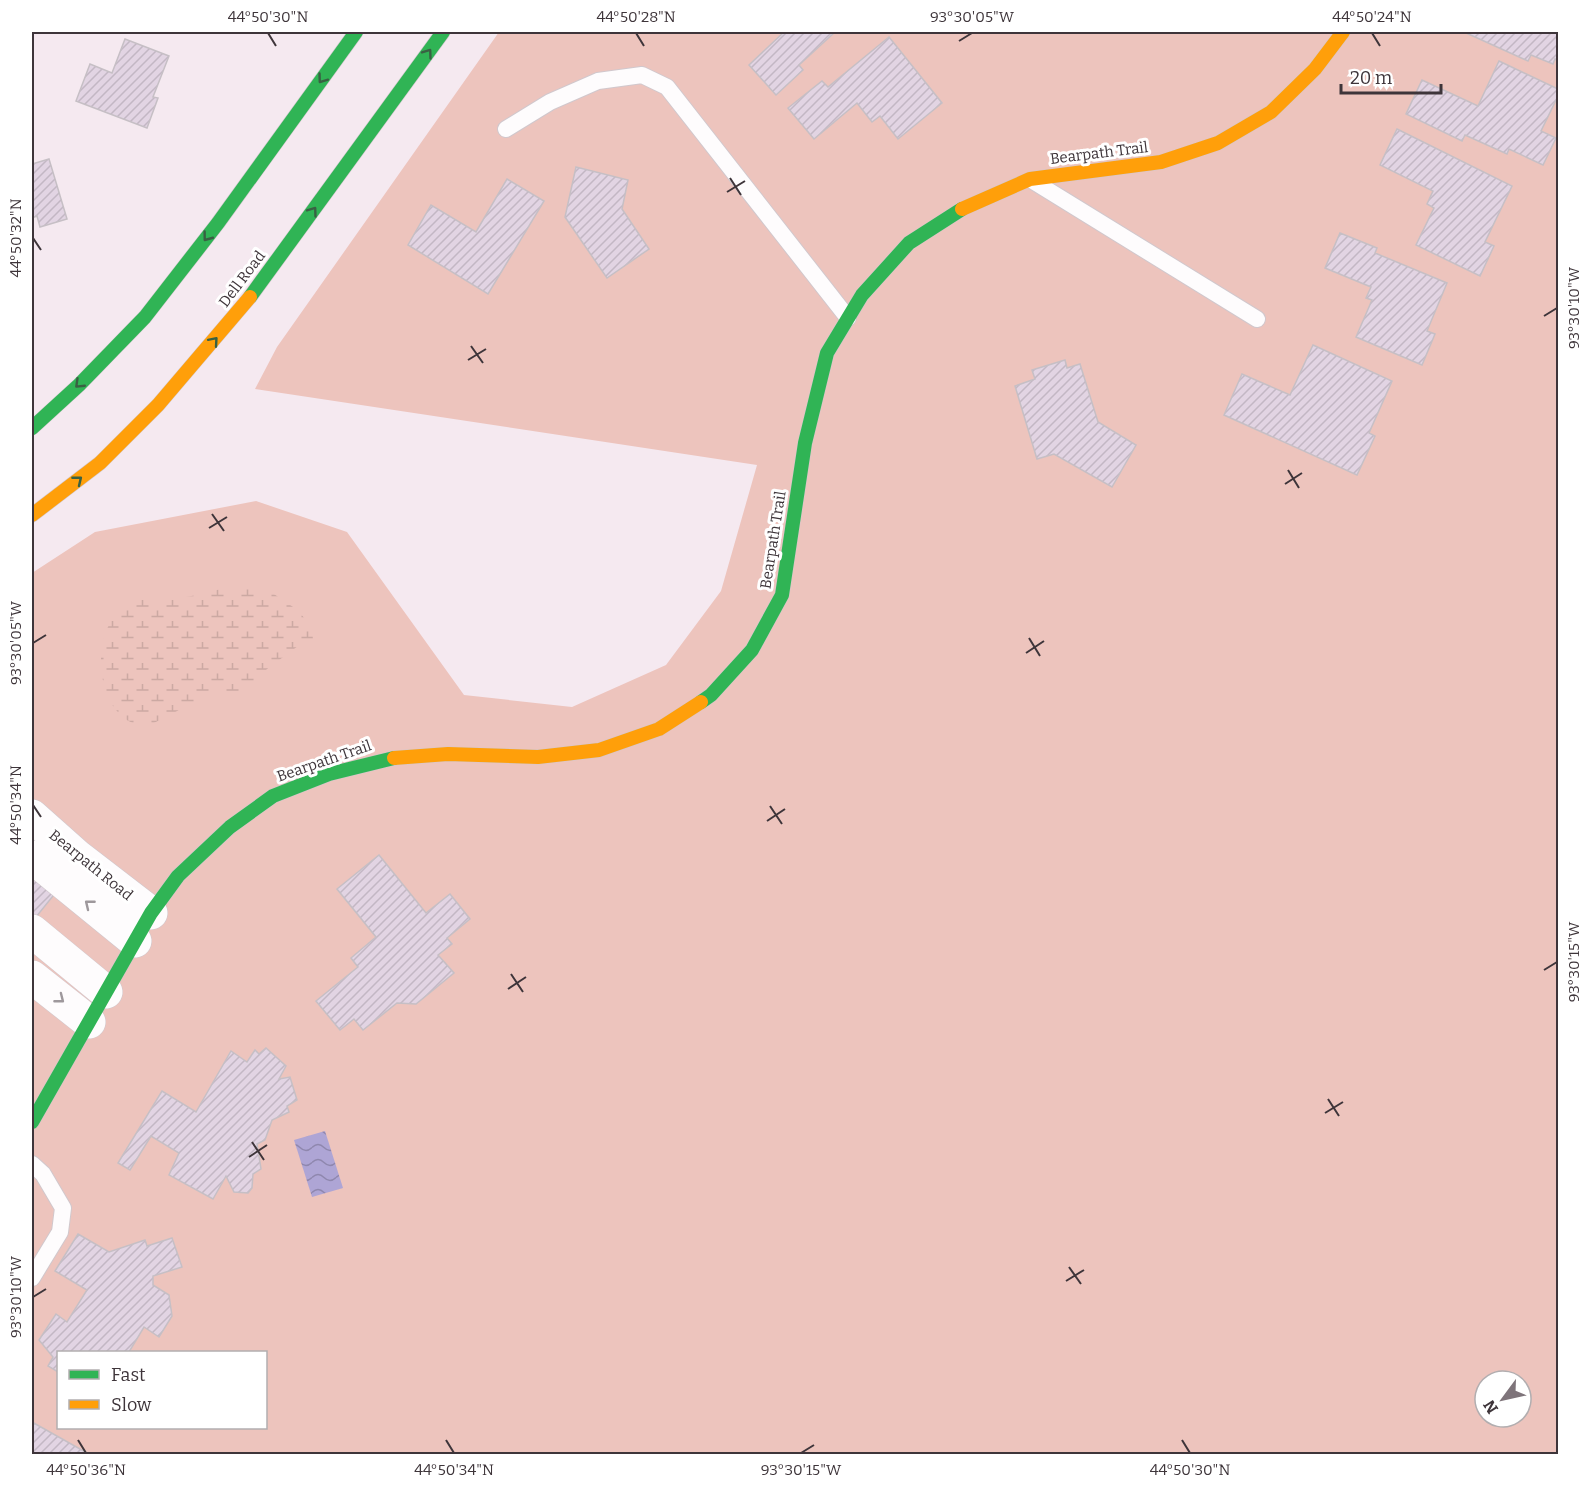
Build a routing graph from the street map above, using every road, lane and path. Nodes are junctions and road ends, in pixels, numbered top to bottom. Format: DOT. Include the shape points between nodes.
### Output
graph roads {
  1 [pos="356,32"];
  2 [pos="444,32"];
  3 [pos="1343,32"];
  4 [pos="506,129"];
  5 [pos="1030,179"];
  6 [pos="848,318"];
  7 [pos="1257,319"];
  8 [pos="32,428"];
  9 [pos="32,515"];
  10 [pos="32,816"];
  11 [pos="32,857"];
  12 [pos="143,927"];
  13 [pos="32,931"];
  14 [pos="32,977"];
  15 [pos="106,992"];
  16 [pos="89,1022"];
  17 [pos="32,1122"];
  18 [pos="32,1164"];
  19 [pos="32,1278"];
  1 -- 8 [label="street, one-way" via="145,317"];
  9 -- 2 [label="street, Dell Road, one-way" via="100,463 158,405 240,311"];
  3 -- 5 [label="street, Bearpath Trail" via="1315,69 1271,111 1218,143 1161,162"];
  4 -- 6 [label="lane" via="550,102 598,81 642,75 667,87"];
  5 -- 6 [label="street, Bearpath Trail" via="966,206 909,243 862,295"];
  5 -- 7 [label="lane"];
  6 -- 12 [label="street, Bearpath Trail" via="827,353 809,419 782,595 752,650 711,695 659,729 599,750 538,757 448,754 387,758 329,774 273,796 230,827 178,876"];
  10 -- 12 [label="street, Bearpath Road" via="77,856"];
  12 -- 11 [label="street, Bearpath Road, one-way"];
  12 -- 15 [label="street, Bearpath Trail"];
  13 -- 15 [label="street"];
  14 -- 16 [label="street, one-way"];
  15 -- 16 [label="street, Bearpath Trail"];
  16 -- 17 [label="street, Bearpath Trail"];
  18 -- 19 [label="lane" via="43,1174 63,1208 60,1232"];
}
